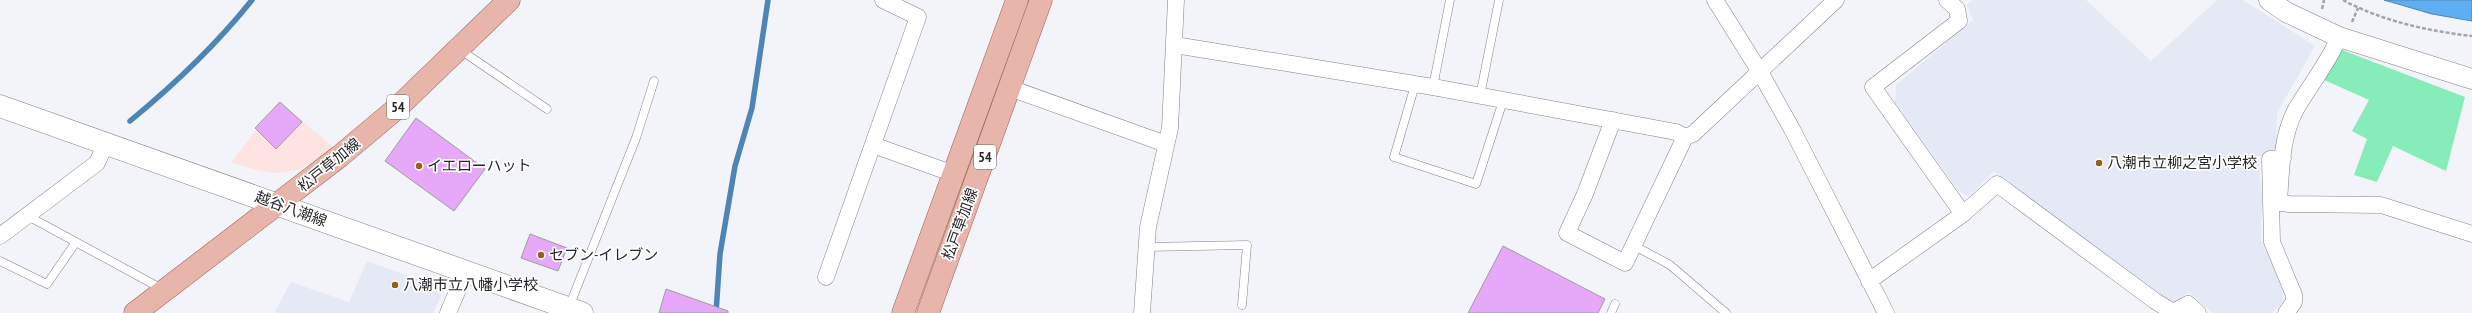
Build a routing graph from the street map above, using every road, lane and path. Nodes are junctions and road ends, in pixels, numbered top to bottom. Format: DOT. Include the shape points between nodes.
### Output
graph roads {
  1 [pos="509,0"];
  2 [pos="883,0"];
  3 [pos="1016,0"];
  4 [pos="1041,0"];
  5 [pos="1176,0"];
  6 [pos="1450,0"];
  7 [pos="1500,0"];
  8 [pos="1716,0"];
  9 [pos="1836,0"];
  10 [pos="1948,0"];
  11 [pos="2269,0"];
  12 [pos="2343,0"];
  13 [pos="2472,36"];
  14 [pos="2339,37"];
  15 [pos="1175,45"];
  16 [pos="458,49"];
  17 [pos="1760,72"];
  18 [pos="2472,79"];
  19 [pos="654,82"];
  20 [pos="1415,85"];
  21 [pos="1433,87"];
  22 [pos="1010,88"];
  23 [pos="1480,96"];
  24 [pos="1503,101"];
  25 [pos="0,106"];
  26 [pos="547,109"];
  27 [pos="1613,120"];
  28 [pos="1685,137"];
  29 [pos="106,143"];
  30 [pos="1166,144"];
  31 [pos="873,145"];
  32 [pos="954,174"];
  33 [pos="2275,202"];
  34 [pos="279,204"];
  35 [pos="1963,214"];
  36 [pos="28,216"];
  37 [pos="2472,234"];
  38 [pos="0,236"];
  39 [pos="76,242"];
  40 [pos="1633,245"];
  41 [pos="1146,247"];
  42 [pos="0,261"];
  43 [pos="466,271"];
  44 [pos="826,277"];
  45 [pos="1870,281"];
  46 [pos="164,290"];
  47 [pos="1615,304"];
  48 [pos="1242,305"];
  49 [pos="576,311"];
  50 [pos="135,313"];
  51 [pos="448,313"];
  52 [pos="903,313"];
  53 [pos="928,313"];
  54 [pos="1142,313"];
  55 [pos="1611,313"];
  56 [pos="1726,313"];
  57 [pos="1886,313"];
  58 [pos="2198,313"];
  59 [pos="2286,313"];
  1 -- 16 [label="main road, 松戸草加線 / 54"];
  2 -- 31 [label="street" via="918,17"];
  3 -- 32 [label="main road, 松戸草加線 / 54"];
  4 -- 22 [label="main road, 松戸草加線 / 54"];
  5 -- 15 [label="street"];
  6 -- 21 [label="lane"];
  7 -- 23 [label="lane"];
  8 -- 17 [label="street"];
  9 -- 17 [label="street"];
  10 -- 35 [label="street" via="1957,9 1959,21 1873,87"];
  11 -- 14 [label="street" via="2286,12"];
  12 -- 13 [label="path" via="2358,8 2422,29"];
  14 -- 18 [label="street"];
  14 -- 33 [label="street" via="2294,112"];
  15 -- 20 [label="street"];
  15 -- 30 [label="street" via="1170,128"];
  16 -- 26 [label="lane"];
  16 -- 34 [label="main road, 松戸草加線 / 54" via="396,109"];
  17 -- 28 [label="street" via="1692,134"];
  17 -- 45 [label="street"];
  19 -- 49 [label="lane"];
  20 -- 21 [label="street"];
  20 -- 24 [label="lane" via="1394,157 1476,184"];
  21 -- 23 [label="street"];
  22 -- 30 [label="street"];
  22 -- 53 [label="main road, 松戸草加線 / 54"];
  23 -- 24 [label="street"];
  24 -- 27 [label="street"];
  25 -- 29 [label="main road, 越谷八潮線"];
  27 -- 28 [label="street" via="1676,132"];
  27 -- 40 [label="street" via="1567,233 1625,263"];
  28 -- 40 [label="street"];
  29 -- 34 [label="main road, 越谷八潮線"];
  29 -- 36 [label="street" via="97,163"];
  30 -- 41 [label="street"];
  31 -- 32 [label="street"];
  31 -- 44 [label="street"];
  32 -- 52 [label="main road, 松戸草加線 / 54"];
  33 -- 37 [label="street" via="2380,205"];
  33 -- 59 [label="street" via="2272,242 2294,295 2294,302"];
  34 -- 43 [label="main road, 越谷八潮線"];
  34 -- 46 [label="main road, 松戸草加線 / 54"];
  35 -- 45 [label="street"];
  35 -- 58 [label="street" via="1997,184 2155,301 2173,312 2188,304"];
  36 -- 38 [label="street"];
  36 -- 39 [label="lane"];
  39 -- 42 [label="lane" via="47,284"];
  39 -- 46 [label="lane"];
  40 -- 56 [label="lane" via="1670,266"];
  41 -- 48 [label="lane" via="1247,245"];
  41 -- 54 [label="street"];
  43 -- 49 [label="main road, 越谷八潮線"];
  43 -- 51 [label="street"];
  45 -- 57 [label="street"];
  46 -- 50 [label="main road, 松戸草加線 / 54"];
  47 -- 55 [label="lane"];
}
